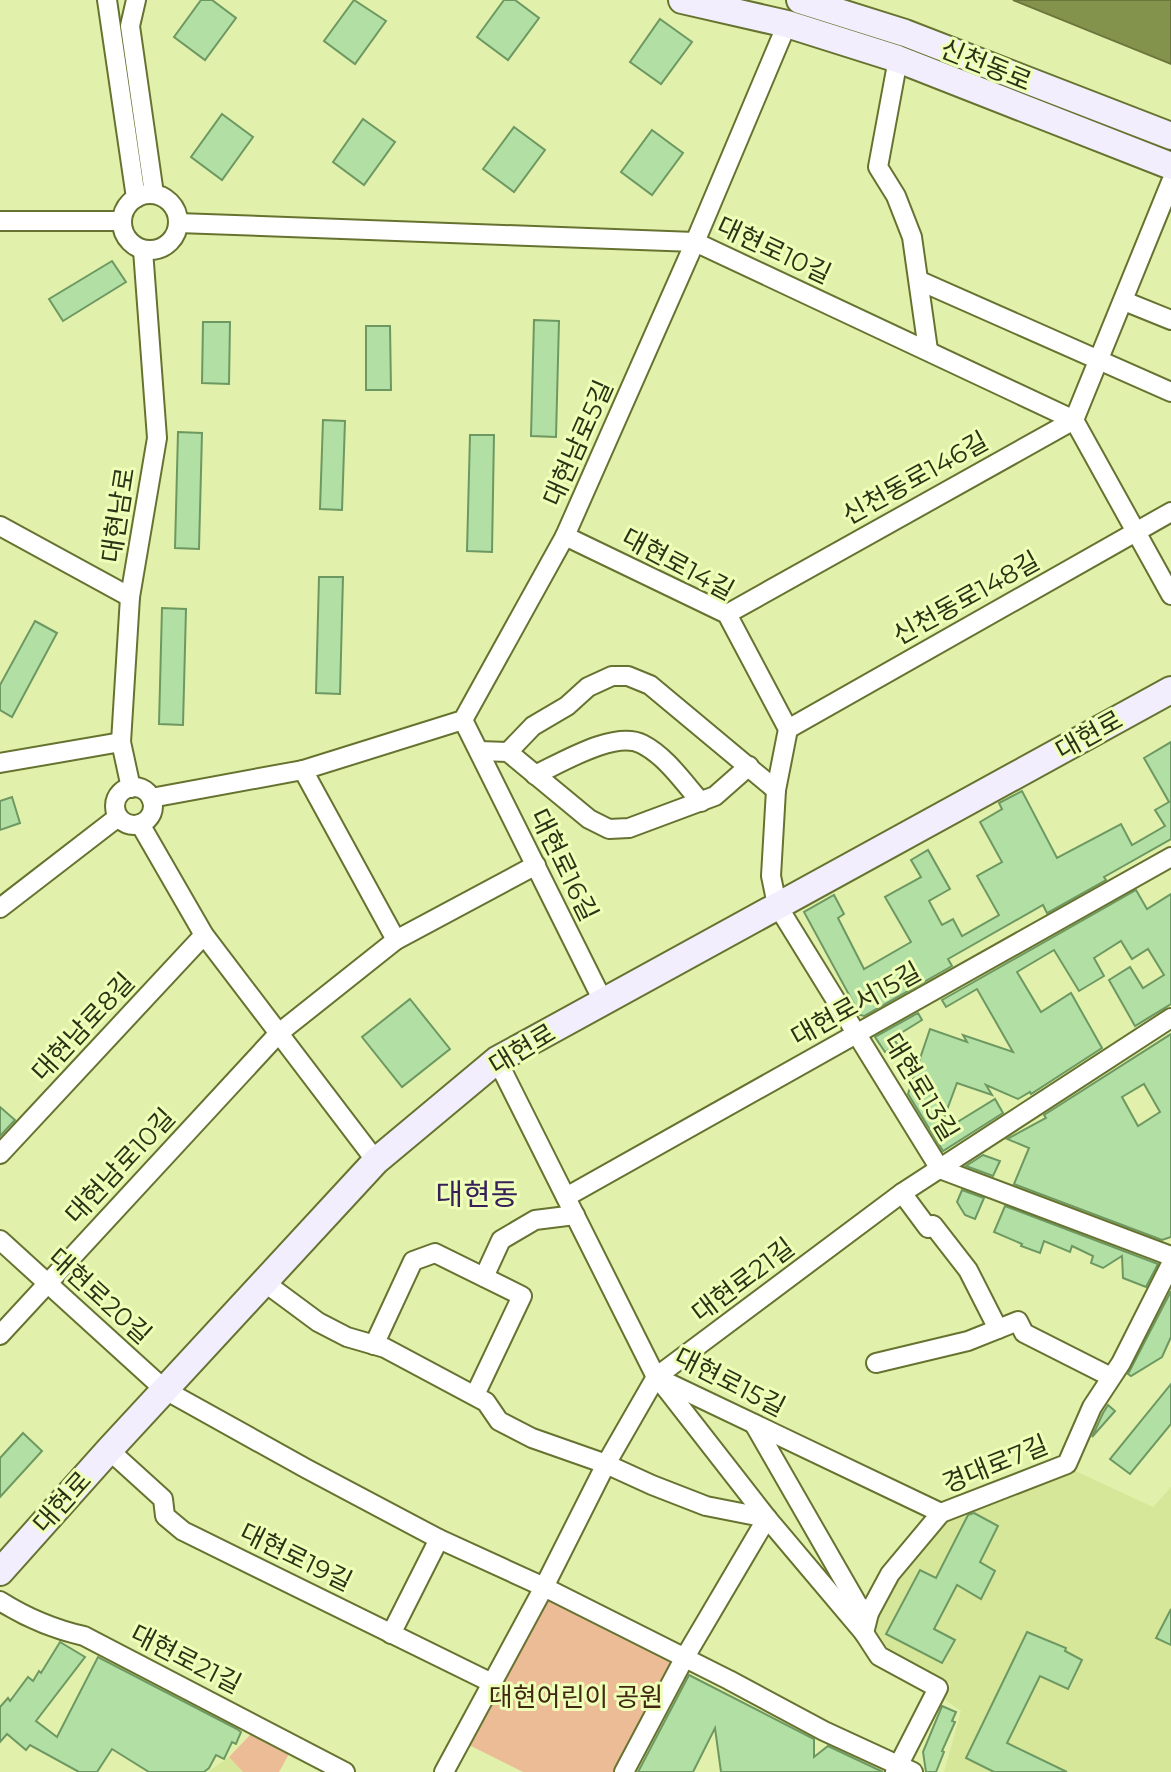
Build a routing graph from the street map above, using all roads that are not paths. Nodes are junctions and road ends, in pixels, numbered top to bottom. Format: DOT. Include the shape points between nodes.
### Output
graph roads {
  1 [pos="107,0"];
  2 [pos="136,0"];
  3 [pos="682,0"];
  4 [pos="800,0"];
  5 [pos="787,24"];
  6 [pos="898,59"];
  7 [pos="1171,136"];
  8 [pos="1171,166"];
  9 [pos="1171,182"];
  10 [pos="145,196"];
  11 [pos="0,221"];
  12 [pos="122,221"];
  13 [pos="178,223"];
  14 [pos="695,242"];
  15 [pos="143,250"];
  16 [pos="920,281"];
  17 [pos="1124,301"];
  18 [pos="1171,320"];
  19 [pos="928,350"];
  20 [pos="1099,361"];
  21 [pos="1171,392"];
  22 [pos="1074,420"];
  23 [pos="1171,512"];
  24 [pos="0,526"];
  25 [pos="1136,532"];
  26 [pos="565,536"];
  27 [pos="1171,595"];
  28 [pos="130,597"];
  29 [pos="727,614"];
  30 [pos="1171,690"];
  31 [pos="463,720"];
  32 [pos="788,729"];
  33 [pos="121,742"];
  34 [pos="479,751"];
  35 [pos="508,752"];
  36 [pos="0,763"];
  37 [pos="749,766"];
  38 [pos="303,770"];
  39 [pos="535,775"];
  40 [pos="131,788"];
  41 [pos="776,790"];
  42 [pos="151,798"];
  43 [pos="701,802"];
  44 [pos="118,817"];
  45 [pos="140,824"];
  46 [pos="1171,857"];
  47 [pos="536,865"];
  48 [pos="777,905"];
  49 [pos="0,908"];
  50 [pos="204,935"];
  51 [pos="396,940"];
  52 [pos="603,1001"];
  53 [pos="1171,1018"];
  54 [pos="279,1033"];
  55 [pos="858,1033"];
  56 [pos="497,1060"];
  57 [pos="0,1154"];
  58 [pos="376,1161"];
  59 [pos="940,1169"];
  60 [pos="902,1193"];
  61 [pos="566,1197"];
  62 [pos="575,1215"];
  63 [pos="0,1240"];
  64 [pos="1171,1256"];
  65 [pos="1171,1264"];
  66 [pos="484,1277"];
  67 [pos="264,1282"];
  68 [pos="47,1283"];
  69 [pos="998,1329"];
  70 [pos="0,1335"];
  71 [pos="374,1345"];
  72 [pos="876,1363"];
  73 [pos="656,1377"];
  74 [pos="1111,1377"];
  75 [pos="165,1390"];
  76 [pos="475,1395"];
  77 [pos="754,1424"];
  78 [pos="109,1450"];
  79 [pos="606,1464"];
  80 [pos="941,1513"];
  81 [pos="767,1518"];
  82 [pos="439,1539"];
  83 [pos="0,1572"];
  84 [pos="544,1587"];
  85 [pos="0,1601"];
  86 [pos="869,1613"];
  87 [pos="864,1633"];
  88 [pos="391,1634"];
  89 [pos="685,1657"];
  90 [pos="492,1683"];
  91 [pos="902,1770"];
  92 [pos="345,1772"];
  93 [pos="444,1772"];
  94 [pos="624,1772"];
  1 -- 10 [label="street"];
  2 -- 10 [label="street" via="130,26"];
  3 -- 5 [label="main road, 신천동로"];
  4 -- 7 [label="main road, 신천동로" via="905,33"];
  5 -- 6 [label="main road, 신천동로"];
  5 -- 14 [label="street, 대현남로5길"];
  6 -- 8 [label="main road, 신천동로"];
  6 -- 16 [label="street, 신천동로" via="878,167 912,237"];
  9 -- 17 [label="street"];
  10 -- 12 [label="street" via="129,204"];
  10 -- 13 [label="street" via="170,202"];
  11 -- 12 [label="street"];
  12 -- 15 [label="street" via="127,239"];
  13 -- 14 [label="street, 대현로10길"];
  13 -- 15 [label="street" via="169,244"];
  14 -- 19 [label="street, 대현로10길"];
  14 -- 26 [label="street, 대현남로5길"];
  15 -- 28 [label="street, 대현남로" via="157,438"];
  16 -- 19 [label="street"];
  16 -- 20 [label="street"];
  17 -- 18 [label="street"];
  17 -- 20 [label="street"];
  19 -- 22 [label="street, 대현로10길"];
  20 -- 21 [label="street"];
  20 -- 22 [label="street"];
  22 -- 25 [label="street"];
  22 -- 29 [label="street, 신천동로146길"];
  23 -- 25 [label="street, 신천동로148길"];
  24 -- 28 [label="street"];
  25 -- 27 [label="street"];
  25 -- 32 [label="street, 신천동로148길"];
  26 -- 29 [label="street, 대현로14길"];
  26 -- 31 [label="street, 대현남로5길"];
  28 -- 33 [label="street, 대현남로"];
  29 -- 32 [label="street, 대현로14길"];
  30 -- 48 [label="main road, 대현로"];
  31 -- 34 [label="street, 대현로16길"];
  31 -- 38 [label="street"];
  32 -- 41 [label="street"];
  33 -- 36 [label="street"];
  33 -- 40 [label="street, 대현남로"];
  34 -- 35 [label="street"];
  34 -- 47 [label="street, 대현로16길"];
  35 -- 37 [label="street" via="533,726 588,687 612,676 628,676 650,685"];
  35 -- 39 [label="street, 대현로16길"];
  37 -- 41 [label="street"];
  37 -- 43 [label="street, 대현로16길"];
  38 -- 42 [label="street"];
  38 -- 51 [label="street"];
  39 -- 43 [label="street, 대현로16길" via="609,829 629,828"];
  39 -- 43 [label="street, 대현로16길" via="624,739 642,743 663,760"];
  40 -- 42 [label="street" via="143,789"];
  40 -- 44 [label="street" via="117,799"];
  41 -- 48 [label="street" via="771,876"];
  42 -- 45 [label="street" via="150,816"];
  44 -- 45 [label="street"];
  44 -- 49 [label="street"];
  45 -- 50 [label="street"];
  46 -- 55 [label="street, 대현로서15길"];
  47 -- 51 [label="street, 대현남로10길"];
  47 -- 52 [label="street, 대현로16길"];
  48 -- 52 [label="main road, 대현로"];
  48 -- 55 [label="street, 대현로13길"];
  50 -- 54 [label="street"];
  50 -- 57 [label="street, 대현남로8길"];
  51 -- 54 [label="street, 대현남로10길"];
  52 -- 56 [label="main road, 대현로"];
  53 -- 59 [label="street, 대현로21길"];
  54 -- 58 [label="street"];
  54 -- 68 [label="street, 대현남로10길"];
  55 -- 59 [label="street, 대현로13길"];
  55 -- 61 [label="street, 대현로서15길"];
  56 -- 58 [label="main road, 대현로"];
  56 -- 61 [label="street, 대현로15길"];
  58 -- 67 [label="main road, 대현로"];
  59 -- 60 [label="street, 대현로21길"];
  59 -- 64 [label="street, 대현로13길"];
  60 -- 69 [label="street" via="968,1270"];
  60 -- 73 [label="street, 대현로21길"];
  61 -- 62 [label="street, 대현로15길"];
  62 -- 66 [label="street" via="535,1220 501,1240"];
  62 -- 73 [label="street, 대현로15길"];
  63 -- 68 [label="street, 대현로20길"];
  65 -- 74 [label="street, 경대로7길"];
  66 -- 71 [label="street" via="435,1253 413,1261"];
  66 -- 76 [label="street" via="522,1296"];
  67 -- 71 [label="street" via="318,1322"];
  67 -- 75 [label="main road, 대현로"];
  68 -- 70 [label="street, 대현남로10길"];
  68 -- 75 [label="street, 대현로20길"];
  69 -- 72 [label="street"];
  69 -- 74 [label="street" via="1018,1321 1024,1333"];
  71 -- 76 [label="street"];
  73 -- 77 [label="street, 대현로15길"];
  73 -- 79 [label="street, 대현로21길"];
  73 -- 81 [label="street"];
  74 -- 80 [label="street, 경대로7길" via="1067,1464"];
  75 -- 78 [label="main road, 대현로"];
  75 -- 82 [label="street"];
  76 -- 79 [label="street" via="499,1421"];
  77 -- 80 [label="street, 대현로15길"];
  77 -- 86 [label="street" via="858,1605"];
  78 -- 83 [label="main road, 대현로"];
  78 -- 88 [label="street, 대현로19길" via="163,1499 165,1516 183,1531"];
  79 -- 81 [label="street" via="706,1506"];
  79 -- 84 [label="street, 대현로21길"];
  80 -- 86 [label="street, 경대로7길" via="890,1574"];
  81 -- 87 [label="street"];
  81 -- 89 [label="street"];
  82 -- 84 [label="street"];
  82 -- 88 [label="street"];
  84 -- 89 [label="street"];
  84 -- 90 [label="street, 대현로21길"];
  85 -- 92 [label="street, 대현로21길" via="24,1616 84,1636"];
  86 -- 87 [label="street, 경대로7길"];
  87 -- 91 [label="street" via="879,1656 938,1688"];
  88 -- 90 [label="street, 대현로19길"];
  89 -- 91 [label="street"];
  89 -- 94 [label="street"];
  90 -- 93 [label="street, 대현로21길"];
}
